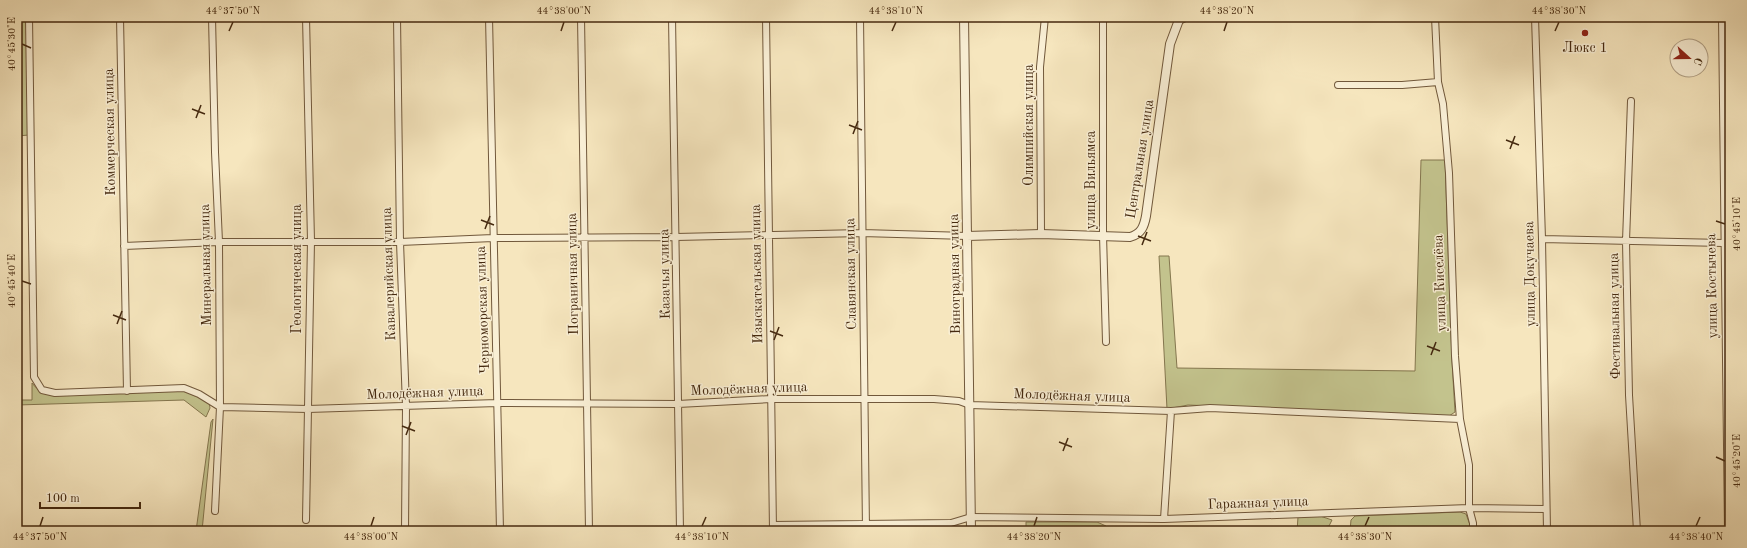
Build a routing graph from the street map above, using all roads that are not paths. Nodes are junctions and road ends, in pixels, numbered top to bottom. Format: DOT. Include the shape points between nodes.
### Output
graph roads {
  1 [pos="29,17"];
  2 [pos="120,17"];
  3 [pos="212,17"];
  4 [pos="306,17"];
  5 [pos="397,17"];
  6 [pos="489,17"];
  7 [pos="581,17"];
  8 [pos="672,17"];
  9 [pos="766,17"];
  10 [pos="860,17"];
  11 [pos="964,17"];
  12 [pos="1045,17"];
  13 [pos="1103,17"];
  14 [pos="1185,17"];
  15 [pos="1435,17"];
  16 [pos="1535,17"];
  17 [pos="1722,17"];
  18 [pos="1438,82"];
  19 [pos="1338,85"];
  20 [pos="1631,101"];
  21 [pos="862,233"];
  22 [pos="1041,234"];
  23 [pos="1103,235"];
  24 [pos="769,236"];
  25 [pos="967,236"];
  26 [pos="584,237"];
  27 [pos="676,237"];
  28 [pos="493,238"];
  29 [pos="1542,239"];
  30 [pos="311,241"];
  31 [pos="1626,241"];
  32 [pos="219,242"];
  33 [pos="400,242"];
  34 [pos="1723,243"];
  35 [pos="124,246"];
  36 [pos="1106,342"];
  37 [pos="127,391"];
  38 [pos="771,399"];
  39 [pos="864,400"];
  40 [pos="497,403"];
  41 [pos="586,404"];
  42 [pos="678,404"];
  43 [pos="970,405"];
  44 [pos="406,406"];
  45 [pos="220,407"];
  46 [pos="308,409"];
  47 [pos="1171,411"];
  48 [pos="1460,420"];
  49 [pos="1469,508"];
  50 [pos="1546,509"];
  51 [pos="215,512"];
  52 [pos="971,517"];
  53 [pos="1164,519"];
  54 [pos="306,520"];
  55 [pos="866,523"];
  56 [pos="773,528"];
  57 [pos="405,531"];
  58 [pos="500,531"];
  59 [pos="589,531"];
  60 [pos="680,531"];
  61 [pos="866,531"];
  62 [pos="971,531"];
  63 [pos="1472,531"];
  64 [pos="1547,531"];
  65 [pos="1637,531"];
  66 [pos="1728,531"];
  1 -- 37 [label="street" via="34,377 42,390 55,393"];
  2 -- 35 [label="street, Коммерческая улица"];
  3 -- 32 [label="street, Минеральная улица"];
  4 -- 30 [label="street, Геологическая улица"];
  5 -- 33 [label="street, Кавалерийская улица"];
  6 -- 28 [label="street, Черноморская улица"];
  7 -- 26 [label="street, Пограничная улица"];
  8 -- 27 [label="street, Казачья улица"];
  9 -- 24 [label="street, Изыскательская улица"];
  10 -- 21 [label="street, Славянская улица"];
  11 -- 25 [label="street, Виноградная улица"];
  12 -- 22 [label="street, Олимпийская улица" via="1040,67"];
  13 -- 23 [label="street, улица Вильямса"];
  14 -- 23 [label="street, Центральная улица" via="1179,20 1170,44 1145,224 1141,231 1130,237"];
  15 -- 18 [label="street, улица Киселёва"];
  16 -- 29 [label="street, улица Докучаева"];
  17 -- 34 [label="street, улица Костычева"];
  18 -- 19 [label="street"];
  18 -- 48 [label="street, улица Киселёва" via="1443,104 1448,165"];
  20 -- 31 [label="street, Фестивальная улица"];
  21 -- 24 [label="street"];
  21 -- 25 [label="street"];
  21 -- 39 [label="street, Славянская улица"];
  22 -- 23 [label="street, Центральная улица"];
  22 -- 25 [label="street, Центральная улица"];
  23 -- 36 [label="street, улица Вильямса"];
  24 -- 27 [label="street"];
  24 -- 38 [label="street, Изыскательская улица"];
  25 -- 43 [label="street, Виноградная улица"];
  26 -- 27 [label="street"];
  26 -- 28 [label="street"];
  26 -- 41 [label="street, Пограничная улица"];
  27 -- 42 [label="street, Казачья улица"];
  28 -- 33 [label="street"];
  28 -- 40 [label="street, Черноморская улица"];
  29 -- 31 [label="street"];
  29 -- 50 [label="street, улица Докучаева"];
  30 -- 32 [label="street"];
  30 -- 33 [label="street"];
  30 -- 46 [label="street, Геологическая улица"];
  31 -- 34 [label="street"];
  31 -- 65 [label="street, Фестивальная улица" via="1629,395"];
  32 -- 35 [label="street"];
  32 -- 45 [label="street, Минеральная улица"];
  33 -- 44 [label="street, Кавалерийская улица"];
  34 -- 66 [label="street, улица Костычева"];
  35 -- 37 [label="street, Коммерческая улица"];
  37 -- 45 [label="street" via="184,388 200,394"];
  38 -- 39 [label="street, Молодёжная улица"];
  38 -- 42 [label="street, Молодёжная улица"];
  38 -- 56 [label="street, Изыскательская улица"];
  39 -- 43 [label="street, Молодёжная улица" via="959,400"];
  39 -- 55 [label="street, Славянская улица"];
  40 -- 41 [label="street, Молодёжная улица"];
  40 -- 44 [label="street, Молодёжная улица"];
  40 -- 58 [label="street, Черноморская улица"];
  41 -- 42 [label="street, Молодёжная улица"];
  41 -- 59 [label="street, Пограничная улица"];
  42 -- 60 [label="street, Казачья улица"];
  43 -- 47 [label="street, Молодёжная улица"];
  43 -- 52 [label="street, Виноградная улица"];
  44 -- 46 [label="street, Молодёжная улица"];
  44 -- 57 [label="street, Кавалерийская улица"];
  45 -- 46 [label="street, Молодёжная улица"];
  45 -- 51 [label="street, Минеральная улица"];
  46 -- 54 [label="street, Геологическая улица"];
  47 -- 48 [label="street, Молодёжная улица" via="1210,408"];
  47 -- 53 [label="street"];
  48 -- 49 [label="street, улица Киселёва" via="1469,465"];
  49 -- 50 [label="street, Гаражная улица"];
  49 -- 53 [label="street, Гаражная улица"];
  49 -- 63 [label="street, улица Киселёва" via="1473,523"];
  50 -- 64 [label="street, улица Докучаева"];
  52 -- 53 [label="street, Гаражная улица"];
  52 -- 55 [label="street, Гаражная улица" via="951,523"];
  52 -- 62 [label="street, Виноградная улица"];
  55 -- 56 [label="street, Гаражная улица"];
  55 -- 61 [label="street, Славянская улица"];
}
